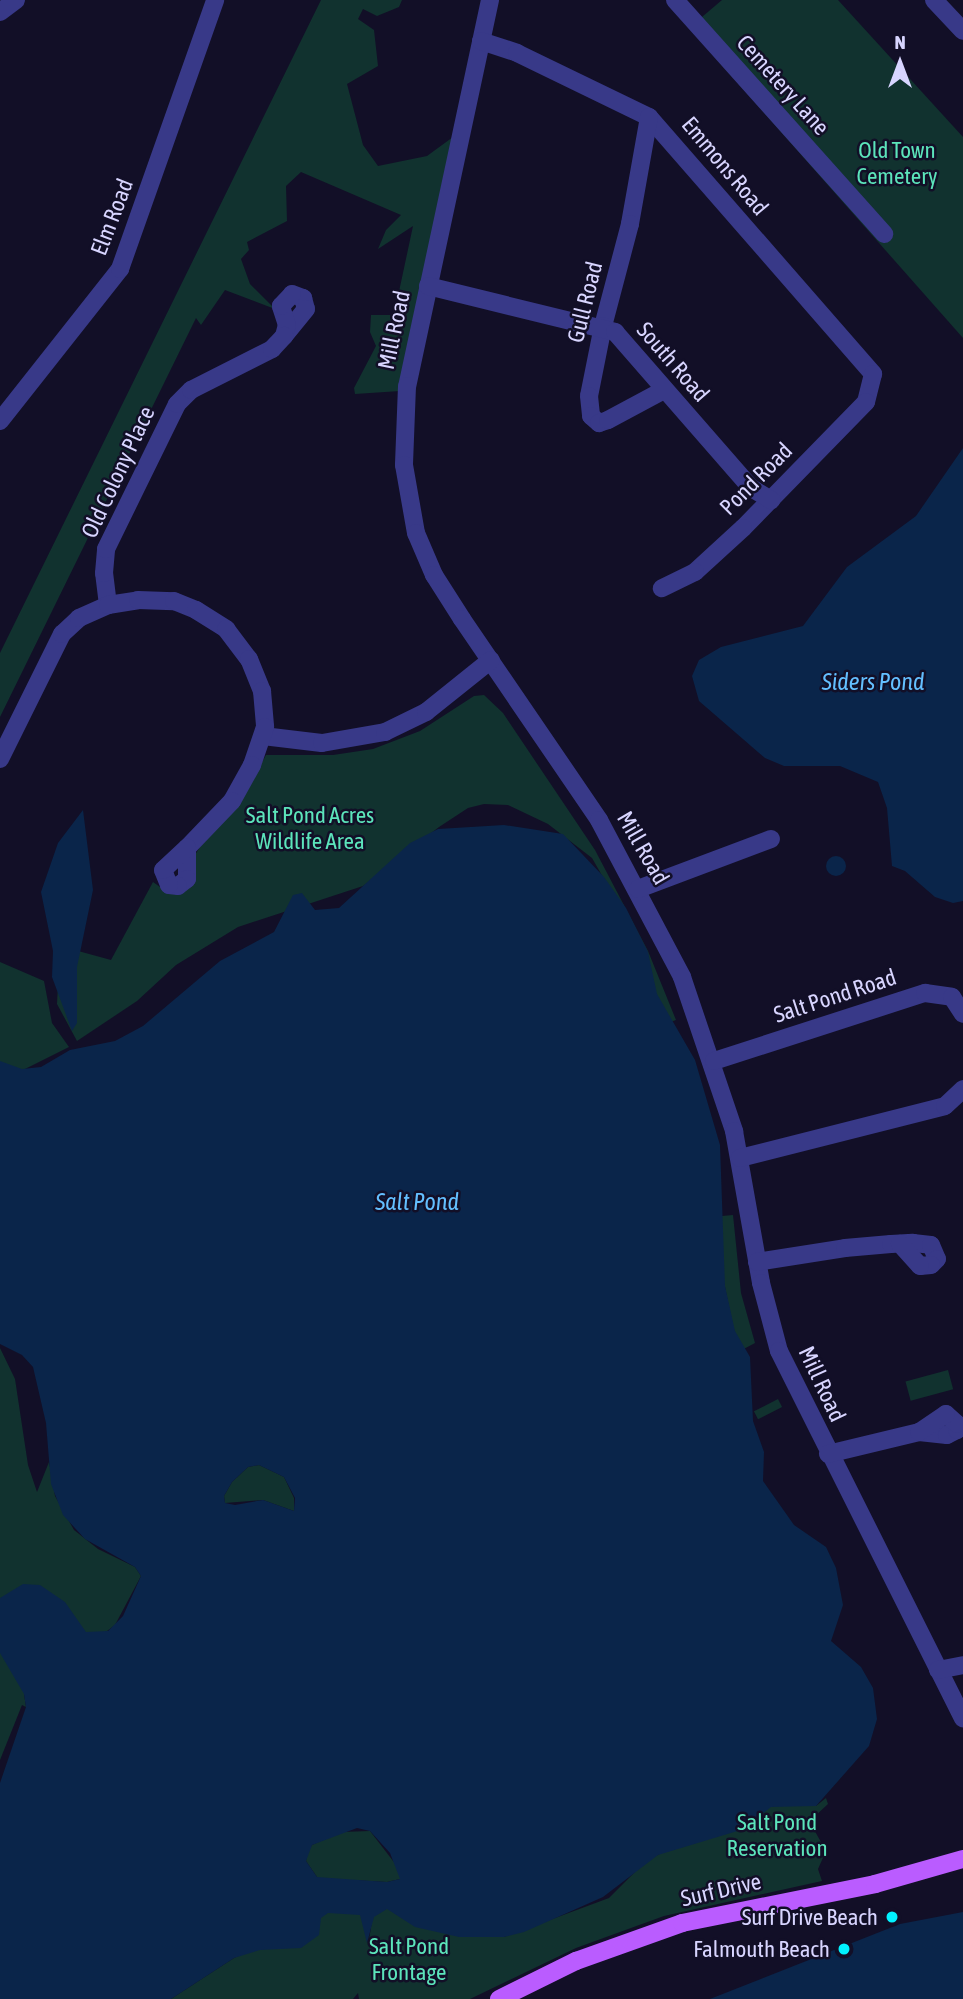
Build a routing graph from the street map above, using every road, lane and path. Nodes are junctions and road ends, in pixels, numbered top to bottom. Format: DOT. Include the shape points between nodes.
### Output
graph roads {
  1 [pos="16,0"];
  2 [pos="215,0"];
  3 [pos="490,0"];
  4 [pos="675,0"];
  5 [pos="934,0"];
  6 [pos="0,12"];
  7 [pos="963,31"];
  8 [pos="481,41"];
  9 [pos="649,117"];
  10 [pos="884,234"];
  11 [pos="428,286"];
  12 [pos="603,326"];
  13 [pos="284,336"];
  14 [pos="873,389"];
  15 [pos="664,390"];
  16 [pos="0,421"];
  17 [pos="771,500"];
  18 [pos="662,588"];
  19 [pos="108,605"];
  20 [pos="492,660"];
  21 [pos="263,737"];
  22 [pos="0,759"];
  23 [pos="771,839"];
  24 [pos="187,848"];
  25 [pos="638,889"];
  26 [pos="963,1014"];
  27 [pos="714,1061"];
  28 [pos="963,1089"];
  29 [pos="740,1158"];
  30 [pos="900,1244"];
  31 [pos="757,1262"];
  32 [pos="919,1432"];
  33 [pos="828,1454"];
  34 [pos="963,1665"];
  35 [pos="938,1670"];
  36 [pos="963,1719"];
  37 [pos="963,1859"];
  38 [pos="499,1999"];
  1 -- 6 [label="street"];
  2 -- 16 [label="street, Elm Road" via="120,269"];
  3 -- 8 [label="street, Mill Road"];
  4 -- 10 [label="street, Cemetery Lane"];
  5 -- 7 [label="street"];
  8 -- 9 [label="street, Emmons Road" via="517,53"];
  8 -- 11 [label="street, Mill Road"];
  9 -- 12 [label="street, Gull Road" via="630,224"];
  9 -- 14 [label="street, Emmons Road" via="760,249 863,358 873,374"];
  11 -- 12 [label="street, South Road"];
  11 -- 20 [label="street, Mill Road" via="407,386 406,485 416,533 431,569"];
  12 -- 15 [label="street, South Road" via="615,332"];
  12 -- 15 [label="street, Gull Road" via="589,396 593,420 608,420"];
  13 -- 19 [label="street, Old Colony Place" via="272,349 191,390 177,404 106,549"];
  14 -- 17 [label="street, Pond Road"];
  15 -- 17 [label="street, South Road" via="750,487"];
  17 -- 18 [label="street, Pond Road" via="695,572"];
  19 -- 21 [label="street" via="174,601 226,629 259,680"];
  19 -- 22 [label="street" via="79,618 62,634"];
  20 -- 21 [label="street" via="426,712 385,732 322,743"];
  20 -- 25 [label="street, Mill Road"];
  21 -- 24 [label="street" via="232,801"];
  23 -- 25 [label="street"];
  25 -- 27 [label="street, Mill Road" via="682,977"];
  26 -- 27 [label="street, Salt Pond Road" via="952,998 925,993"];
  27 -- 29 [label="street, Mill Road"];
  28 -- 29 [label="street" via="945,1106"];
  29 -- 31 [label="street, Mill Road"];
  30 -- 31 [label="street"];
  31 -- 33 [label="street, Mill Road" via="778,1347"];
  32 -- 33 [label="street"];
  33 -- 35 [label="street, Mill Road"];
  34 -- 35 [label="street"];
  35 -- 36 [label="street, Mill Road"];
  37 -- 38 [label="main road, Surf Drive" via="888,1881 682,1923 589,1956"];
}
